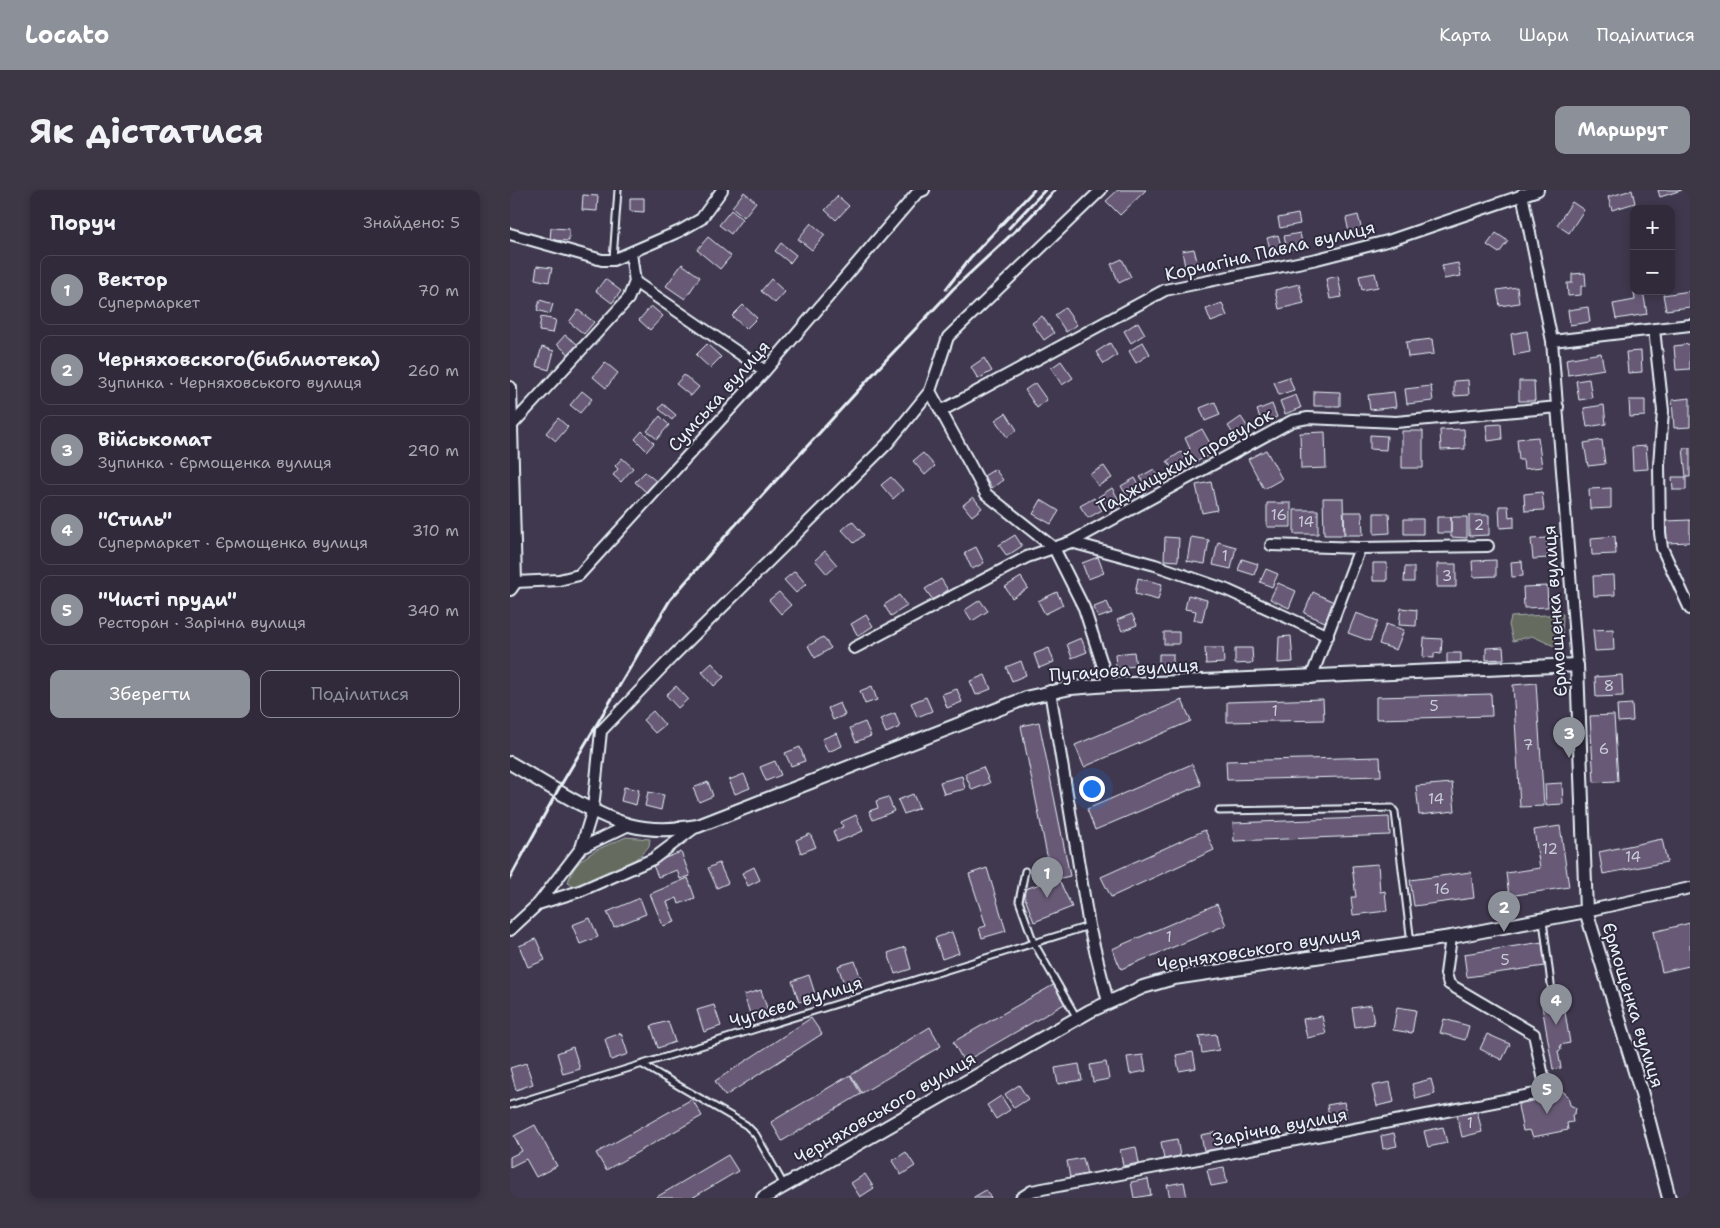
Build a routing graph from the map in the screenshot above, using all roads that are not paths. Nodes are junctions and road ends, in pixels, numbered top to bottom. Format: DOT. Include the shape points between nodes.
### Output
graph roads {
  1 [pos="618,190"];
  2 [pos="722,190"];
  3 [pos="924,190"];
  4 [pos="1101,190"];
  5 [pos="1538,190"];
  6 [pos="1522,192"];
  7 [pos="510,234"];
  8 [pos="631,253"];
  9 [pos="612,260"];
  10 [pos="635,282"];
  11 [pos="1690,325"];
  12 [pos="1654,330"];
  13 [pos="1552,341"];
  14 [pos="765,371"];
  15 [pos="510,388"];
  16 [pos="930,391"];
  17 [pos="1558,407"];
  18 [pos="941,411"];
  19 [pos="512,424"];
  20 [pos="1070,542"];
  21 [pos="1271,546"];
  22 [pos="1488,546"];
  23 [pos="1054,548"];
  24 [pos="1360,548"];
  25 [pos="512,585"];
  26 [pos="1690,609"];
  27 [pos="1328,636"];
  28 [pos="854,648"];
  29 [pos="1577,666"];
  30 [pos="1311,678"];
  31 [pos="1109,685"];
  32 [pos="1050,692"];
  33 [pos="510,763"];
  34 [pos="592,809"];
  35 [pos="1219,811"];
  36 [pos="629,825"];
  37 [pos="698,826"];
  38 [pos="581,848"];
  39 [pos="1025,872"];
  40 [pos="1690,888"];
  41 [pos="538,904"];
  42 [pos="1586,911"];
  43 [pos="1542,920"];
  44 [pos="1089,926"];
  45 [pos="510,930"];
  46 [pos="1450,937"];
  47 [pos="1034,942"];
  48 [pos="1411,942"];
  49 [pos="1553,1000"];
  50 [pos="1108,1002"];
  51 [pos="1077,1018"];
  52 [pos="643,1064"];
  53 [pos="510,1105"];
  54 [pos="784,1186"];
  55 [pos="763,1198"];
  56 [pos="1021,1198"];
  57 [pos="1669,1198"];
  1 -- 9 [label="lane"];
  2 -- 8 [label="street" via="701,219"];
  3 -- 14 [label="street, Сумська вулиця" via="917,193"];
  4 -- 16 [label="street" via="948,337"];
  5 -- 6 [label="street, Корчагіна Павла вулиця"];
  6 -- 13 [label="street, Єрмощенка вулиця"];
  6 -- 18 [label="street, Корчагіна Павла вулиця" via="1391,240 1317,259 1165,290"];
  7 -- 9 [label="street"];
  8 -- 9 [label="street"];
  8 -- 10 [label="street"];
  10 -- 14 [label="street"];
  10 -- 19 [label="street" via="628,299"];
  11 -- 12 [label="street"];
  12 -- 13 [label="street"];
  12 -- 26 [label="street" via="1663,411 1659,465 1660,533 1662,548"];
  13 -- 17 [label="street, Єрмощенка вулиця"];
  14 -- 25 [label="street, Сумська вулиця" via="579,575"];
  15 -- 19 [label="street"];
  16 -- 18 [label="street"];
  16 -- 34 [label="street" via="887,444 601,731"];
  17 -- 20 [label="street, Таджицький провулок" via="1396,422 1308,418 1292,421"];
  17 -- 29 [label="street, Єрмощенка вулиця"];
  18 -- 23 [label="street" via="986,494"];
  19 -- 25 [label="street"];
  20 -- 23 [label="street, Таджицький провулок"];
  20 -- 27 [label="street" via="1155,565 1227,590"];
  21 -- 24 [label="street"];
  22 -- 24 [label="street"];
  23 -- 28 [label="street, Таджицький провулок" via="1027,558"];
  23 -- 31 [label="street" via="1084,608"];
  24 -- 27 [label="street"];
  27 -- 30 [label="street"];
  29 -- 30 [label="street, Пугачова вулиця"];
  29 -- 42 [label="street, Єрмощенка вулиця"];
  30 -- 31 [label="street, Пугачова вулиця"];
  31 -- 32 [label="street, Пугачова вулиця"];
  32 -- 37 [label="street, Пугачова вулиця" via="1019,700"];
  32 -- 44 [label="street"];
  33 -- 34 [label="street, Пугачова вулиця"];
  34 -- 36 [label="street, Пугачова вулиця"];
  34 -- 38 [label="street"];
  35 -- 48 [label="lane" via="1392,808"];
  36 -- 37 [label="street, Пугачова вулиця" via="662,830"];
  36 -- 38 [label="street"];
  37 -- 41 [label="street, Пугачова вулиця" via="653,858 580,891"];
  38 -- 41 [label="street"];
  39 -- 47 [label="lane" via="1019,901"];
  40 -- 42 [label="street, Черняховського вулиця"];
  41 -- 45 [label="street"];
  42 -- 43 [label="street, Черняховського вулиця"];
  42 -- 57 [label="street, Єрмощенка вулиця" via="1641,1092"];
  43 -- 46 [label="street, Черняховського вулиця"];
  43 -- 49 [label="lane"];
  44 -- 47 [label="lane, Чугаєва вулиця"];
  44 -- 50 [label="street"];
  46 -- 48 [label="street, Черняховського вулиця"];
  46 -- 56 [label="street, Зарічна вулиця" via="1446,974 1449,984 1534,1034 1546,1090 1032,1191"];
  47 -- 51 [label="lane"];
  47 -- 52 [label="lane, Чугаєва вулиця"];
  48 -- 50 [label="street, Черняховського вулиця" via="1174,978"];
  50 -- 51 [label="street, Черняховського вулиця"];
  51 -- 54 [label="street, Черняховського вулиця"];
  52 -- 53 [label="lane, Чугаєва вулиця"];
  52 -- 54 [label="lane" via="746,1125 756,1135"];
  54 -- 55 [label="street, Черняховського вулиця"];
}
